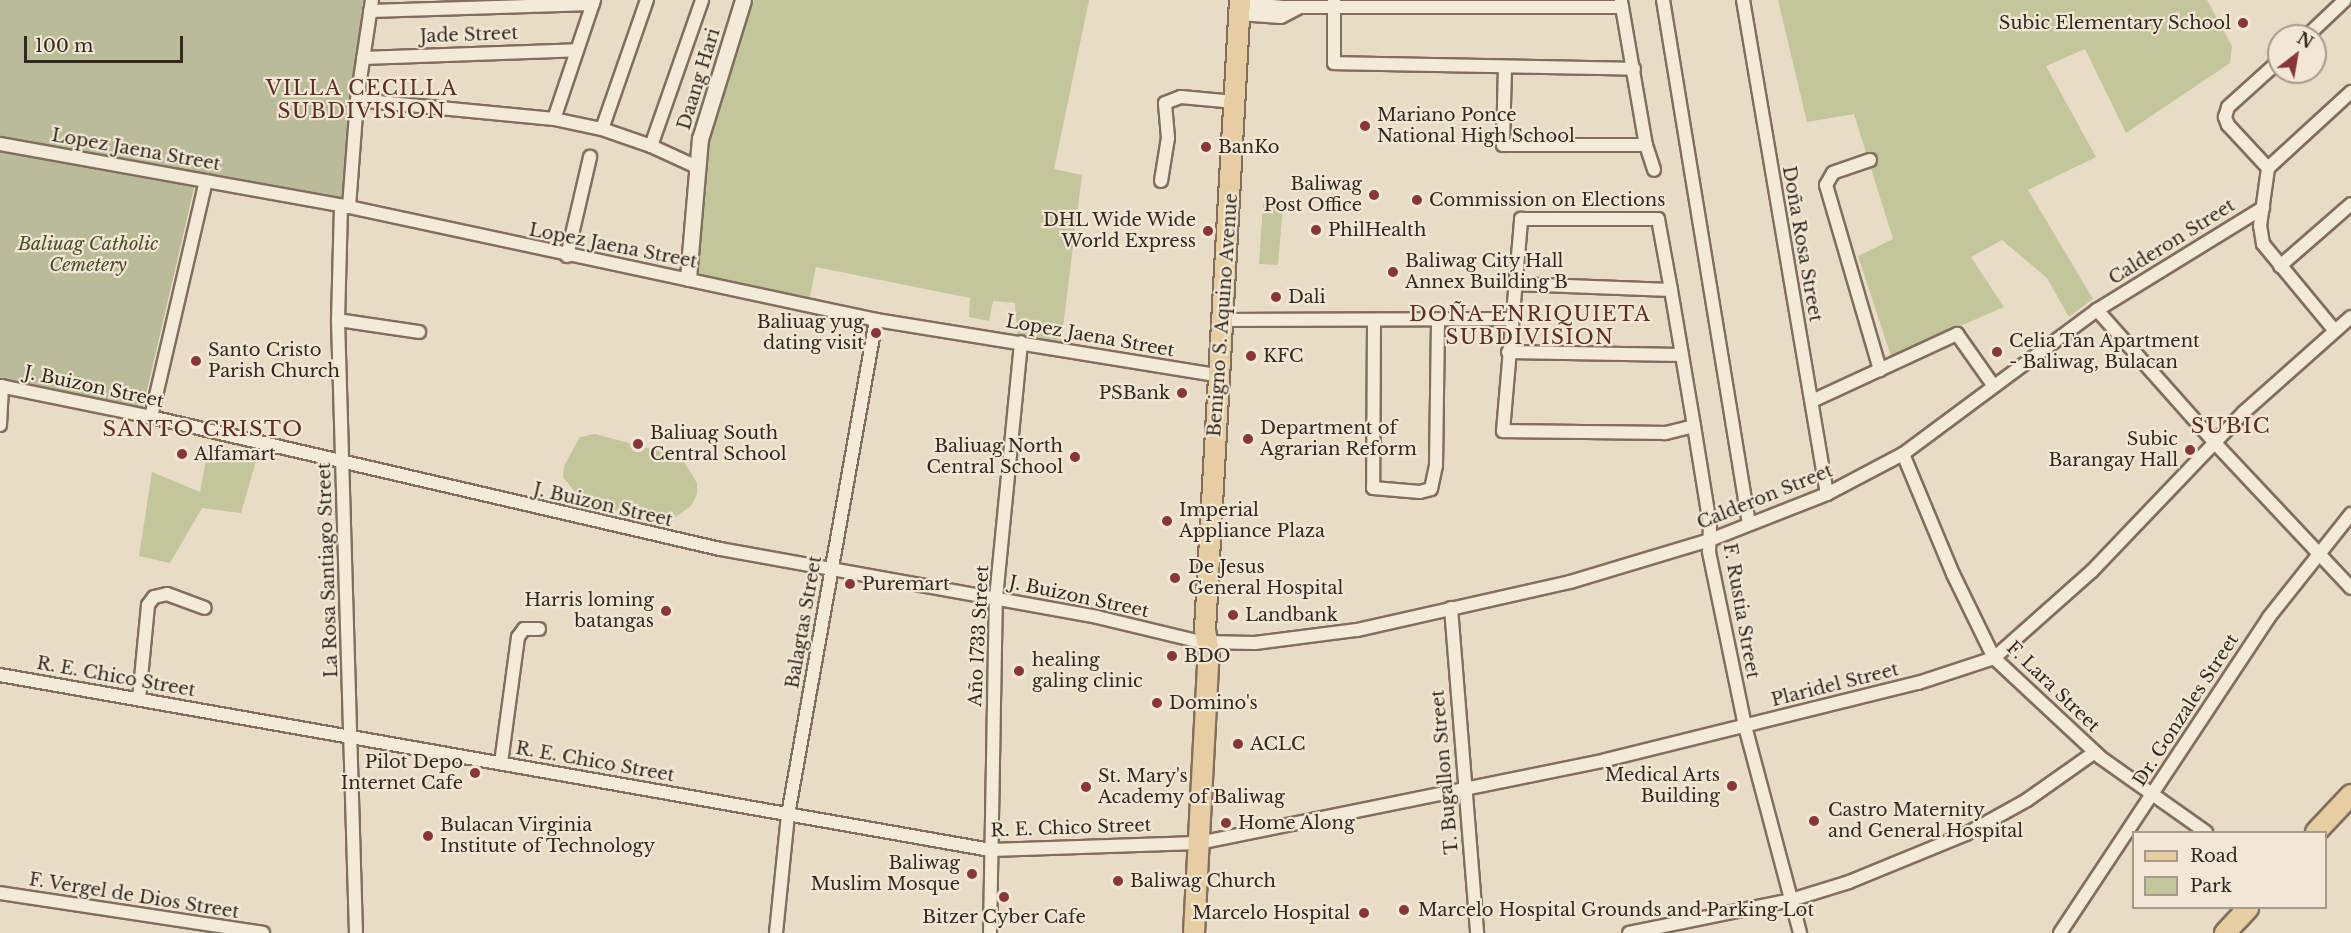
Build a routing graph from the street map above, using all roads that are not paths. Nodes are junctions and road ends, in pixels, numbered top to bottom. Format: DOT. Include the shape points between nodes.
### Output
graph roads {
  1 [pos="646,0"];
  2 [pos="702,0"];
  3 [pos="743,0"];
  4 [pos="1663,0"];
  5 [pos="1743,0"];
  6 [pos="2344,0"];
  7 [pos="593,2"];
  8 [pos="1334,2"];
  9 [pos="1622,3"];
  10 [pos="371,5"];
  11 [pos="1240,6"];
  12 [pos="2319,24"];
  13 [pos="577,50"];
  14 [pos="363,58"];
  15 [pos="1505,67"];
  16 [pos="1634,69"];
  17 [pos="2267,73"];
  18 [pos="2350,97"];
  19 [pos="357,100"];
  20 [pos="1235,102"];
  21 [pos="554,119"];
  22 [pos="602,129"];
  23 [pos="0,144"];
  24 [pos="1646,145"];
  25 [pos="651,146"];
  26 [pos="590,157"];
  27 [pos="1870,160"];
  28 [pos="699,168"];
  29 [pos="2268,168"];
  30 [pos="1654,170"];
  31 [pos="206,181"];
  32 [pos="1161,181"];
  33 [pos="2351,204"];
  34 [pos="345,206"];
  35 [pos="2263,208"];
  36 [pos="567,256"];
  37 [pos="2280,266"];
  38 [pos="688,278"];
  39 [pos="1515,284"];
  40 [pos="1671,290"];
  41 [pos="2097,310"];
  42 [pos="2351,317"];
  43 [pos="1512,319"];
  44 [pos="338,320"];
  45 [pos="876,320"];
  46 [pos="1222,320"];
  47 [pos="1438,321"];
  48 [pos="1374,322"];
  49 [pos="2335,331"];
  50 [pos="419,332"];
  51 [pos="1021,342"];
  52 [pos="1508,352"];
  53 [pos="1682,355"];
  54 [pos="1880,370"];
  55 [pos="1220,376"];
  56 [pos="1993,385"];
  57 [pos="1,386"];
  58 [pos="1812,401"];
  59 [pos="151,417"];
  60 [pos="0,425"];
  61 [pos="1694,426"];
  62 [pos="2214,442"];
  63 [pos="1903,454"];
  64 [pos="343,461"];
  65 [pos="1827,494"];
  66 [pos="2351,514"];
  67 [pos="1749,524"];
  68 [pos="1710,540"];
  69 [pos="2318,552"];
  70 [pos="831,568"];
  71 [pos="2351,588"];
  72 [pos="996,598"];
  73 [pos="1450,608"];
  74 [pos="205,609"];
  75 [pos="539,629"];
  76 [pos="1204,638"];
  77 [pos="1994,658"];
  78 [pos="0,675"];
  79 [pos="139,699"];
  80 [pos="1745,726"];
  81 [pos="351,737"];
  82 [pos="2095,753"];
  83 [pos="501,763"];
  84 [pos="1464,786"];
  85 [pos="2153,794"];
  86 [pos="2351,795"];
  87 [pos="788,815"];
  88 [pos="2205,831"];
  89 [pos="2317,831"];
  90 [pos="1192,843"];
  91 [pos="990,850"];
  92 [pos="0,893"];
  93 [pos="1791,900"];
  94 [pos="2247,909"];
  95 [pos="263,933"];
  96 [pos="356,933"];
  97 [pos="776,933"];
  98 [pos="990,933"];
  99 [pos="1181,933"];
  100 [pos="1194,933"];
  101 [pos="1477,933"];
  102 [pos="1629,933"];
  103 [pos="1800,933"];
  104 [pos="2060,933"];
  105 [pos="2225,933"];
  1 -- 22 [label="street"];
  2 -- 25 [label="street"];
  3 -- 28 [label="street, Daang Hari" via="702,128"];
  4 -- 67 [label="street"];
  5 -- 58 [label="street, Doña Rosa Street"];
  6 -- 12 [label="street"];
  7 -- 10 [label="street"];
  7 -- 13 [label="street"];
  8 -- 9 [label="street"];
  8 -- 11 [label="street"];
  8 -- 15 [label="street" via="1334,63"];
  9 -- 16 [label="street"];
  10 -- 14 [label="street, La Rosa Santiago Street"];
  11 -- 20 [label="main road, Benigno S. Aquino Avenue"];
  13 -- 14 [label="street, Jade Street"];
  13 -- 21 [label="street"];
  14 -- 19 [label="street, La Rosa Santiago Street"];
  15 -- 16 [label="street"];
  15 -- 24 [label="street" via="1503,145"];
  16 -- 24 [label="street"];
  17 -- 29 [label="street" via="2228,107 2225,117"];
  18 -- 29 [label="street"];
  19 -- 21 [label="street"];
  19 -- 34 [label="street, La Rosa Santiago Street"];
  20 -- 32 [label="street" via="1181,97 1165,103 1168,138"];
  20 -- 46 [label="main road, Benigno S. Aquino Avenue"];
  21 -- 22 [label="street"];
  22 -- 25 [label="street"];
  23 -- 31 [label="street, Lopez Jaena Street"];
  24 -- 30 [label="street"];
  25 -- 28 [label="street"];
  26 -- 36 [label="street"];
  27 -- 54 [label="street" via="1833,173 1826,185"];
  28 -- 38 [label="street, Daang Hari"];
  29 -- 35 [label="street"];
  31 -- 34 [label="street, Lopez Jaena Street"];
  31 -- 59 [label="street"];
  33 -- 37 [label="street"];
  34 -- 36 [label="street, Lopez Jaena Street"];
  34 -- 44 [label="street, La Rosa Santiago Street"];
  35 -- 37 [label="street" via="2260,236"];
  35 -- 41 [label="street, Calderon Street"];
  36 -- 38 [label="street, Lopez Jaena Street"];
  37 -- 49 [label="street"];
  38 -- 45 [label="street, Lopez Jaena Street"];
  39 -- 40 [label="street"];
  39 -- 40 [label="street, F. Rustia Street" via="1521,219 1658,219"];
  39 -- 43 [label="street"];
  40 -- 53 [label="street, F. Rustia Street"];
  41 -- 56 [label="street, Calderon Street"];
  41 -- 62 [label="street"];
  42 -- 49 [label="street, Plaridel Street"];
  43 -- 47 [label="street"];
  43 -- 52 [label="street"];
  44 -- 50 [label="street"];
  44 -- 64 [label="street, La Rosa Santiago Street"];
  45 -- 51 [label="street, Lopez Jaena Street"];
  45 -- 70 [label="street, Balagtas Street"];
  46 -- 48 [label="street"];
  46 -- 55 [label="main road, Benigno S. Aquino Avenue"];
  47 -- 48 [label="street"];
  47 -- 48 [label="street" via="1436,466 1431,489 1420,492 1373,488"];
  49 -- 62 [label="street, Plaridel Street"];
  51 -- 55 [label="street, Lopez Jaena Street"];
  51 -- 72 [label="street, Año 1733 Street"];
  52 -- 53 [label="street"];
  52 -- 61 [label="street" via="1503,431 1665,433"];
  53 -- 61 [label="street, F. Rustia Street"];
  54 -- 56 [label="street" via="1957,334"];
  54 -- 58 [label="street"];
  55 -- 76 [label="main road, Benigno S. Aquino Avenue"];
  56 -- 63 [label="street, Calderon Street"];
  57 -- 59 [label="street, J. Buizon Street"];
  57 -- 60 [label="street"];
  58 -- 65 [label="street, Doña Rosa Street"];
  59 -- 64 [label="street, J. Buizon Street"];
  61 -- 68 [label="street, F. Rustia Street"];
  62 -- 69 [label="street"];
  62 -- 77 [label="street, Plaridel Street" via="2092,571"];
  63 -- 65 [label="street, Calderon Street"];
  63 -- 77 [label="street, F. Lara Street" via="1953,574"];
  64 -- 70 [label="street, J. Buizon Street" via="623,529"];
  64 -- 81 [label="street, La Rosa Santiago Street"];
  65 -- 67 [label="street, Calderon Street"];
  66 -- 69 [label="street, Dr. Gonzales Street"];
  67 -- 68 [label="street, Calderon Street"];
  68 -- 73 [label="street, Calderon Street" via="1570,582"];
  68 -- 80 [label="street, F. Rustia Street"];
  69 -- 71 [label="street"];
  69 -- 85 [label="street, Dr. Gonzales Street" via="2269,617"];
  70 -- 72 [label="street, J. Buizon Street"];
  70 -- 87 [label="street, Balagtas Street"];
  72 -- 76 [label="street, J. Buizon Street"];
  72 -- 91 [label="street, Año 1733 Street"];
  73 -- 76 [label="street, Calderon Street" via="1357,630 1255,643"];
  73 -- 84 [label="street, T. Bugallon Street"];
  74 -- 79 [label="street" via="167,594 154,597 148,605"];
  75 -- 83 [label="street" via="524,629 519,637"];
  76 -- 90 [label="main road, Benigno S. Aquino Avenue" via="1197,650"];
  77 -- 80 [label="street, Plaridel Street" via="1918,683"];
  77 -- 82 [label="street, F. Lara Street"];
  78 -- 79 [label="street, R. E. Chico Street"];
  79 -- 81 [label="street, R. E. Chico Street"];
  80 -- 84 [label="street, Plaridel Street" via="1606,760"];
  80 -- 93 [label="street, F. Rustia Street"];
  81 -- 83 [label="street, R. E. Chico Street"];
  81 -- 96 [label="street, La Rosa Santiago Street"];
  82 -- 85 [label="street, F. Lara Street"];
  82 -- 93 [label="street" via="2027,800 1966,834 1849,882"];
  83 -- 87 [label="street, R. E. Chico Street"];
  84 -- 90 [label="street, Plaridel Street"];
  84 -- 101 [label="street, T. Bugallon Street"];
  85 -- 88 [label="street, F. Lara Street"];
  85 -- 104 [label="street, Dr. Gonzales Street"];
  86 -- 89 [label="main road"];
  87 -- 91 [label="street, R. E. Chico Street"];
  87 -- 97 [label="street, Balagtas Street"];
  90 -- 91 [label="street, R. E. Chico Street"];
  90 -- 99 [label="main road, Benigno S. Aquino Avenue"];
  90 -- 100 [label="main road, Benigno S. Aquino Avenue"];
  91 -- 98 [label="street, Año 1733 Street"];
  92 -- 95 [label="street, F. Vergel de Dios Street"];
  93 -- 102 [label="street"];
  93 -- 103 [label="street, F. Rustia Street"];
  94 -- 105 [label="main road"];
}
